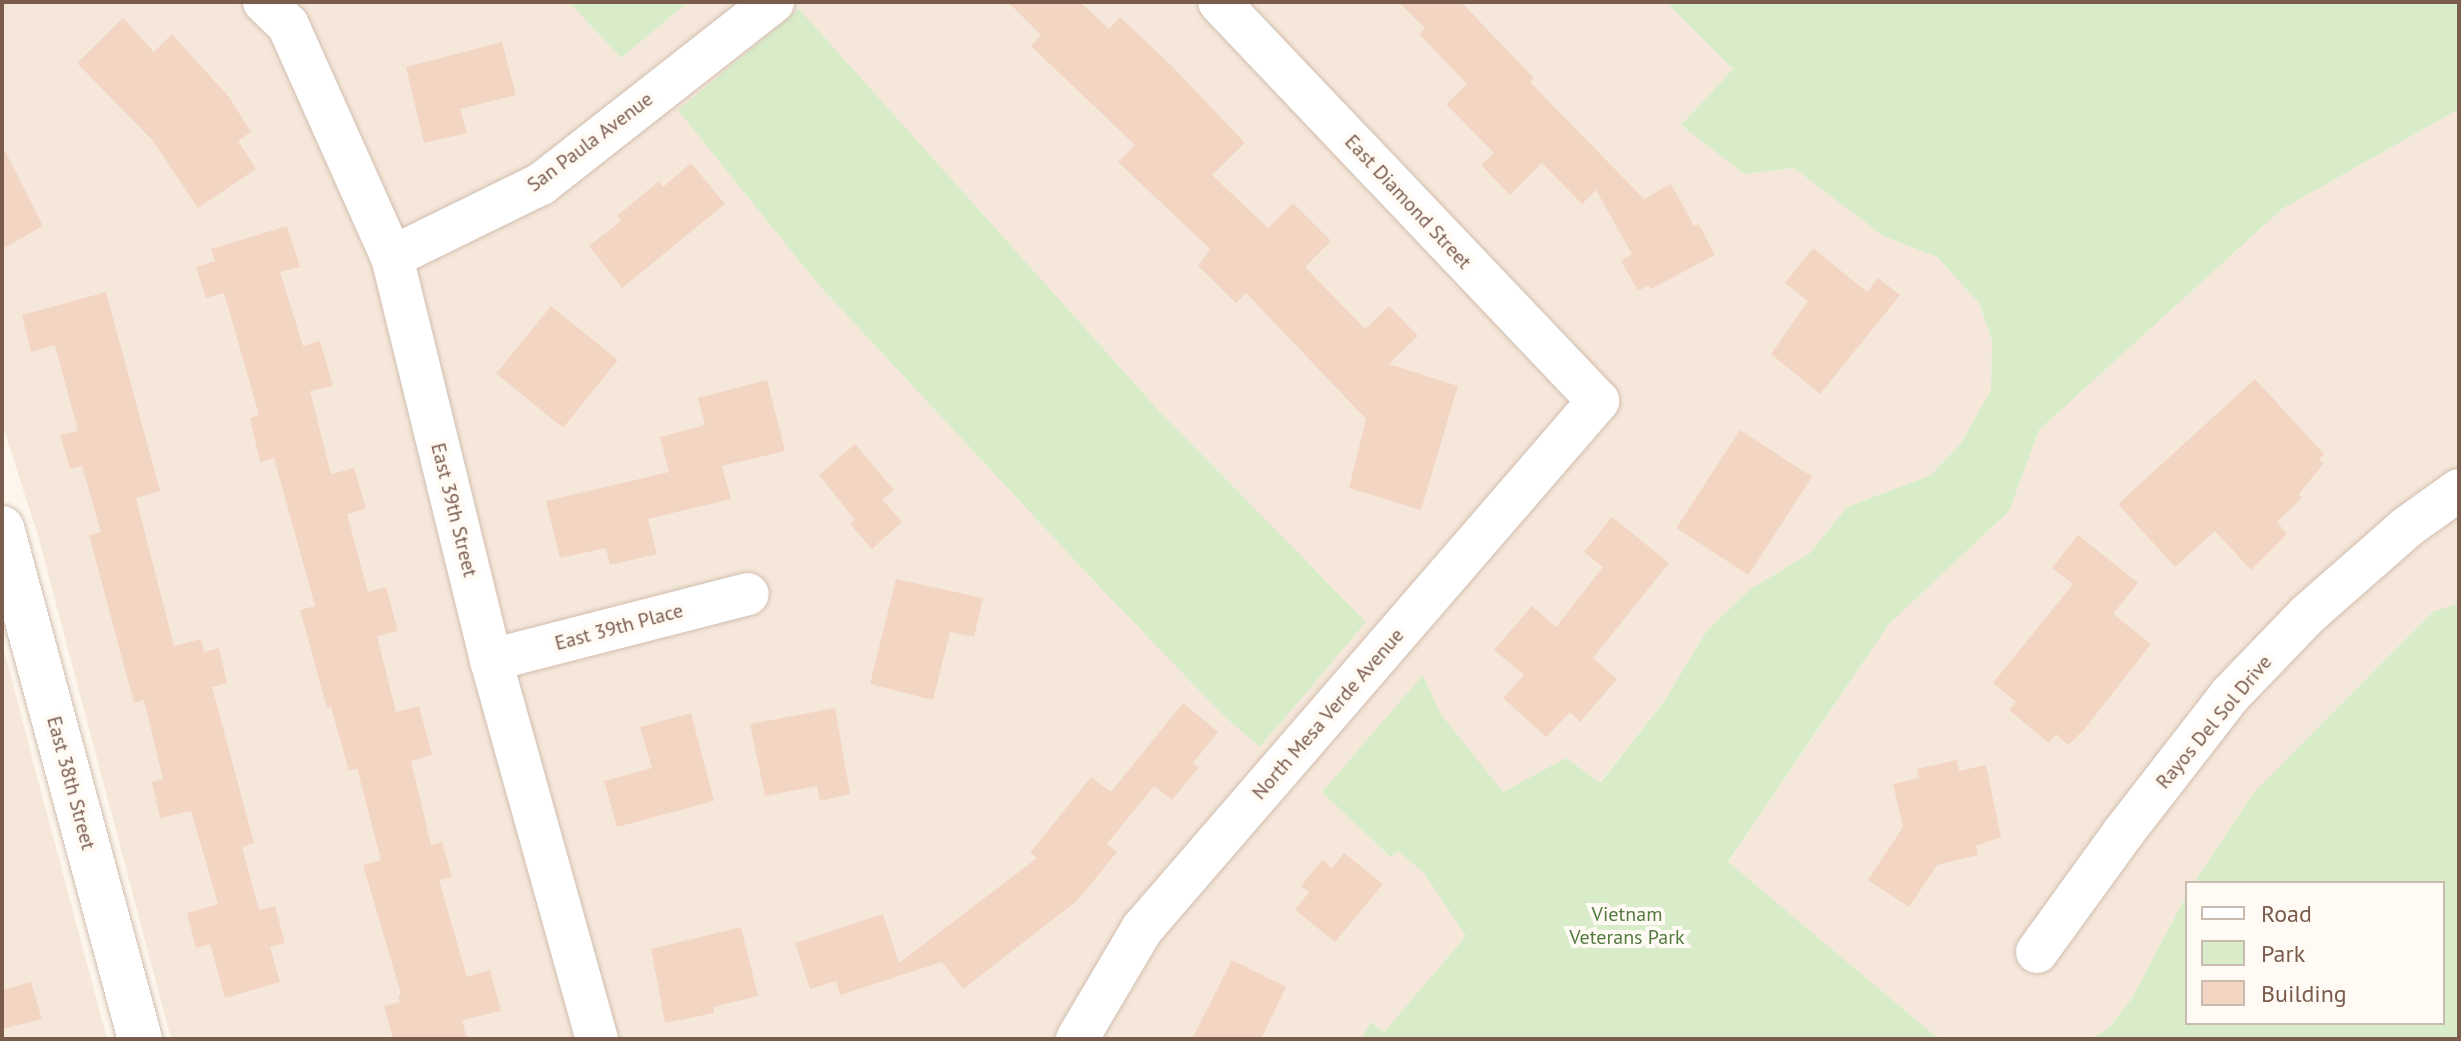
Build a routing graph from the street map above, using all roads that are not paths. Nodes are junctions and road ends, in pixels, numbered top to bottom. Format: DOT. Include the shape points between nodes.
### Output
graph roads {
  1 [pos="264,2"];
  2 [pos="773,2"];
  3 [pos="1219,2"];
  4 [pos="392,257"];
  5 [pos="1598,401"];
  6 [pos="2459,490"];
  7 [pos="2,528"];
  8 [pos="748,594"];
  9 [pos="491,660"];
  10 [pos="2037,952"];
  11 [pos="140,1039"];
  12 [pos="597,1039"];
  13 [pos="1077,1039"];
  1 -- 4 [label="street, East 39th Street" via="288,25"];
  2 -- 4 [label="street, San Paula Avenue" via="541,184"];
  3 -- 5 [label="street, East Diamond Street"];
  4 -- 9 [label="street, East 39th Street"];
  5 -- 13 [label="street, North Mesa Verde Avenue" via="1142,929"];
  6 -- 10 [label="street, Rayos Del Sol Drive" via="2407,527 2307,615 2231,694"];
  7 -- 11 [label="street, East 38th Street"];
  8 -- 9 [label="street, East 39th Place"];
  9 -- 12 [label="street, East 39th Street"];
}
